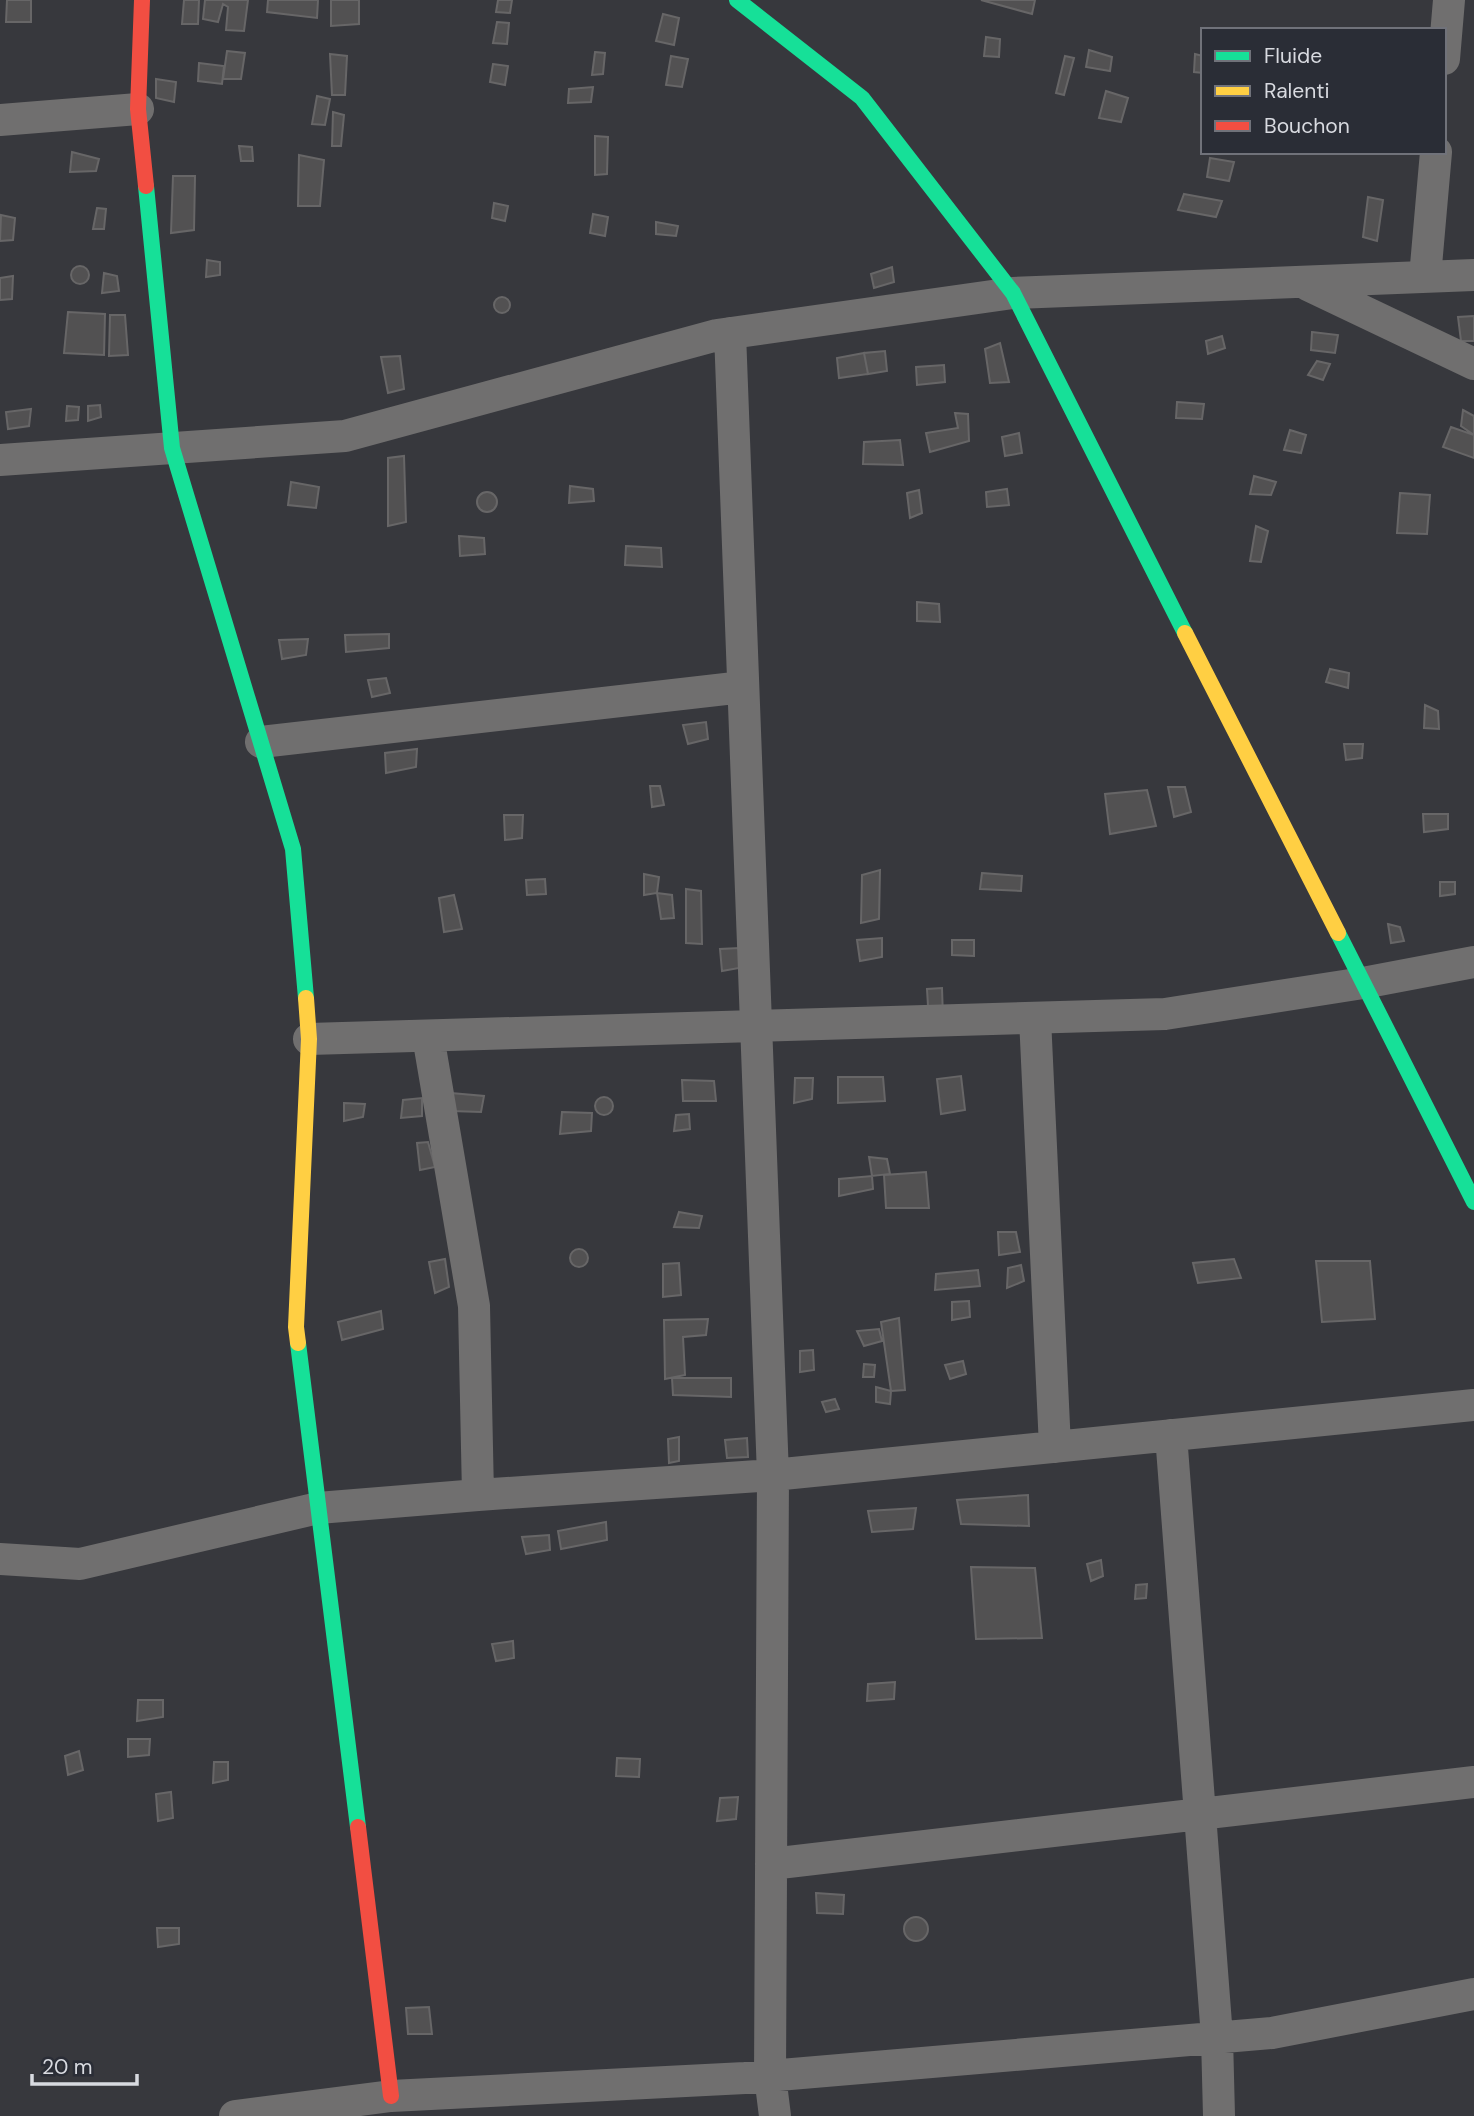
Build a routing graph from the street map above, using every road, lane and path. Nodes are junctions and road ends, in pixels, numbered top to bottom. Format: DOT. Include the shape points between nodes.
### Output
graph roads {
  1 [pos="142,0"];
  2 [pos="737,0"];
  3 [pos="1450,0"];
  4 [pos="1446,39"];
  5 [pos="138,109"];
  6 [pos="0,120"];
  7 [pos="1436,154"];
  8 [pos="1474,275"];
  9 [pos="1425,277"];
  10 [pos="1304,283"];
  11 [pos="1013,293"];
  12 [pos="730,333"];
  13 [pos="1474,363"];
  14 [pos="172,448"];
  15 [pos="0,460"];
  16 [pos="743,687"];
  17 [pos="261,741"];
  18 [pos="1474,962"];
  19 [pos="1363,983"];
  20 [pos="1035,1018"];
  21 [pos="756,1026"];
  22 [pos="428,1036"];
  23 [pos="309,1039"];
  24 [pos="1474,1202"];
  25 [pos="1474,1405"];
  26 [pos="1171,1435"];
  27 [pos="1055,1447"];
  28 [pos="773,1475"];
  29 [pos="478,1494"];
  30 [pos="318,1508"];
  31 [pos="0,1559"];
  32 [pos="1474,1782"];
  33 [pos="1200,1812"];
  34 [pos="771,1864"];
  35 [pos="1474,1994"];
  36 [pos="1217,2037"];
  37 [pos="770,2076"];
  38 [pos="391,2096"];
  39 [pos="235,2116"];
  40 [pos="775,2116"];
  41 [pos="1219,2116"];
  1 -- 5 [label="street"];
  2 -- 11 [label="street" via="862,98"];
  3 -- 4 [label="street"];
  5 -- 6 [label="street"];
  5 -- 14 [label="street"];
  7 -- 9 [label="street"];
  8 -- 9 [label="street"];
  9 -- 10 [label="street"];
  10 -- 11 [label="street"];
  10 -- 13 [label="street"];
  11 -- 12 [label="street"];
  11 -- 19 [label="street"];
  12 -- 14 [label="street" via="345,436"];
  12 -- 16 [label="street"];
  14 -- 15 [label="street"];
  14 -- 17 [label="street"];
  16 -- 17 [label="street"];
  16 -- 21 [label="street"];
  17 -- 23 [label="street" via="293,849"];
  18 -- 19 [label="street"];
  19 -- 20 [label="street" via="1165,1014"];
  19 -- 24 [label="street"];
  20 -- 21 [label="street"];
  20 -- 27 [label="street"];
  21 -- 22 [label="street"];
  21 -- 28 [label="street"];
  22 -- 23 [label="street"];
  22 -- 29 [label="street" via="474,1306"];
  23 -- 30 [label="street" via="296,1327"];
  25 -- 26 [label="street"];
  26 -- 27 [label="street"];
  26 -- 33 [label="street"];
  27 -- 28 [label="street"];
  28 -- 29 [label="street"];
  28 -- 34 [label="street"];
  29 -- 30 [label="street"];
  30 -- 31 [label="street" via="80,1564"];
  30 -- 38 [label="street"];
  32 -- 33 [label="street"];
  33 -- 34 [label="street"];
  33 -- 36 [label="street"];
  34 -- 37 [label="street"];
  35 -- 36 [label="street" via="1272,2033"];
  36 -- 37 [label="street"];
  36 -- 41 [label="street"];
  37 -- 38 [label="street"];
  37 -- 40 [label="street"];
  38 -- 39 [label="street"];
}
